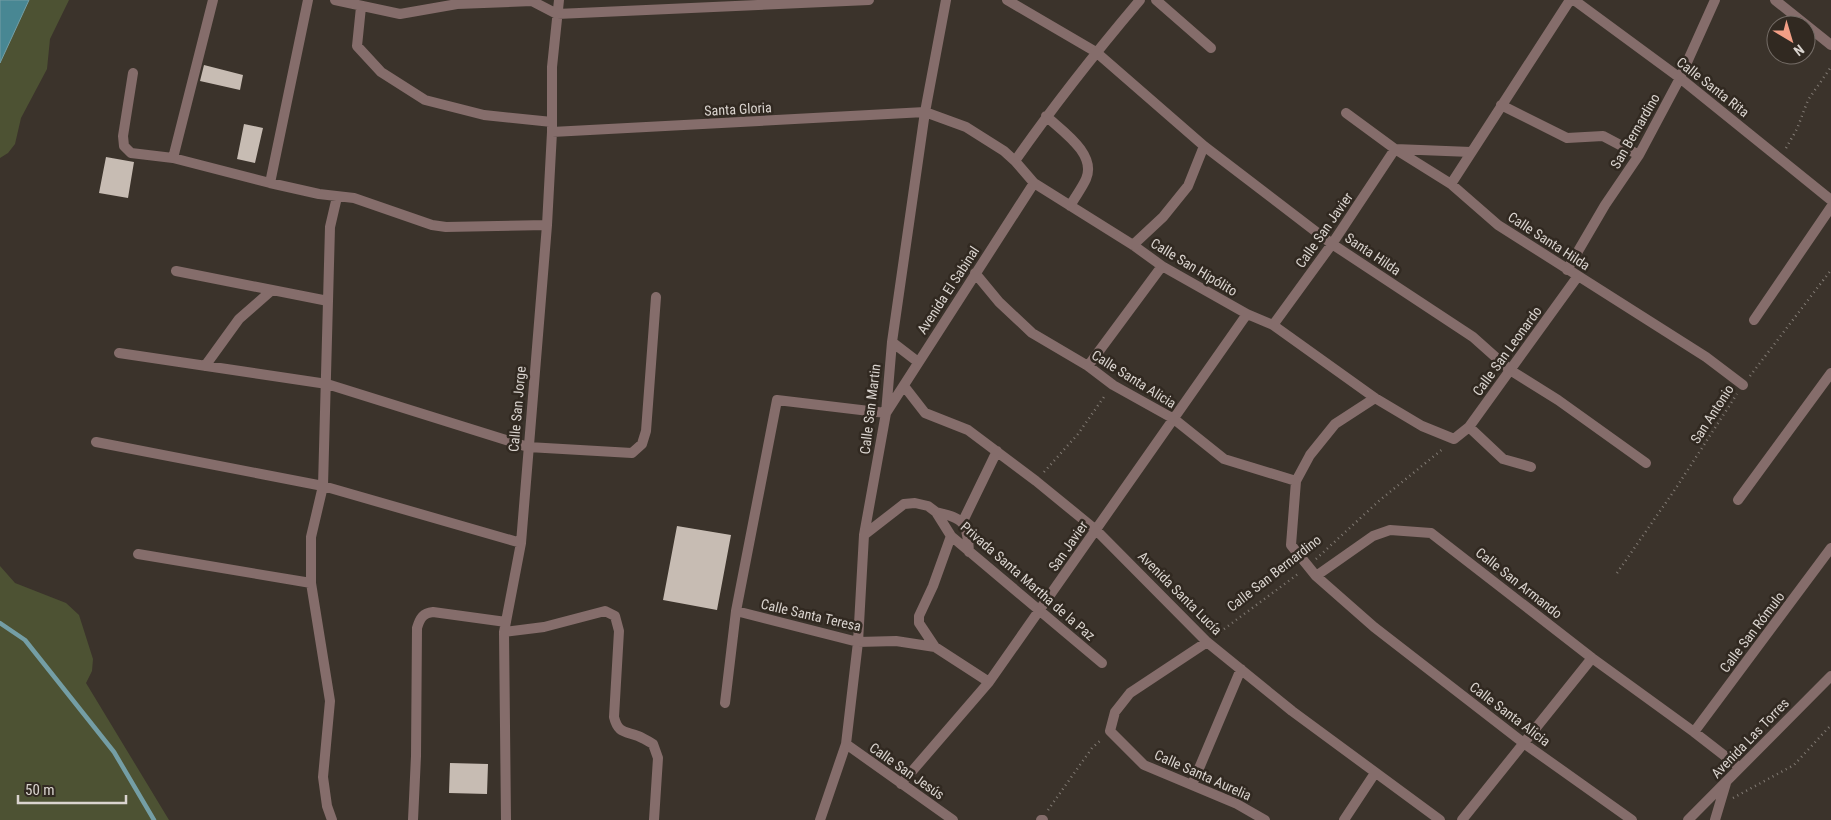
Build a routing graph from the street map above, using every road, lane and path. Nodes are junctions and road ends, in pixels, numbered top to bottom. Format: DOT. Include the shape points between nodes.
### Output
graph roads {
  1 [pos="213,0"];
  2 [pos="308,0"];
  3 [pos="335,0"];
  4 [pos="559,0"];
  5 [pos="869,0"];
  6 [pos="946,0"];
  7 [pos="1007,0"];
  8 [pos="1140,0"];
  9 [pos="1156,0"];
  10 [pos="1572,0"];
  11 [pos="1715,0"];
  12 [pos="1774,0"];
  13 [pos="1584,4"];
  14 [pos="361,7"];
  15 [pos="558,14"];
  16 [pos="1831,45"];
  17 [pos="1212,48"];
  18 [pos="1096,52"];
  19 [pos="1831,67"];
  20 [pos="133,73"];
  21 [pos="1680,78"];
  22 [pos="1501,105"];
  23 [pos="925,112"];
  24 [pos="1346,113"];
  25 [pos="1046,116"];
  26 [pos="552,127"];
  27 [pos="1204,146"];
  28 [pos="1396,150"];
  29 [pos="1471,152"];
  30 [pos="1639,155"];
  31 [pos="173,158"];
  32 [pos="1781,158"];
  33 [pos="1015,161"];
  34 [pos="270,183"];
  35 [pos="1034,184"];
  36 [pos="1451,184"];
  37 [pos="337,197"];
  38 [pos="1831,200"];
  39 [pos="1070,206"];
  40 [pos="1831,208"];
  41 [pos="547,226"];
  42 [pos="1332,244"];
  43 [pos="1133,245"];
  44 [pos="1162,266"];
  45 [pos="1567,270"];
  46 [pos="1831,270"];
  47 [pos="176,271"];
  48 [pos="975,274"];
  49 [pos="1578,276"];
  50 [pos="272,290"];
  51 [pos="656,297"];
  52 [pos="328,302"];
  53 [pos="1247,314"];
  54 [pos="1754,320"];
  55 [pos="1272,326"];
  56 [pos="892,342"];
  57 [pos="119,353"];
  58 [pos="918,362"];
  59 [pos="205,366"];
  60 [pos="1088,366"];
  61 [pos="1510,370"];
  62 [pos="1831,373"];
  63 [pos="326,384"];
  64 [pos="1113,385"];
  65 [pos="1743,385"];
  66 [pos="904,386"];
  67 [pos="1375,398"];
  68 [pos="886,413"];
  69 [pos="1174,419"];
  70 [pos="1469,427"];
  71 [pos="1454,439"];
  72 [pos="96,442"];
  73 [pos="528,447"];
  74 [pos="997,451"];
  75 [pos="1646,463"];
  76 [pos="1530,467"];
  77 [pos="1036,480"];
  78 [pos="1296,481"];
  79 [pos="323,486"];
  80 [pos="1738,500"];
  81 [pos="936,512"];
  82 [pos="963,521"];
  83 [pos="1096,530"];
  84 [pos="864,535"];
  85 [pos="951,536"];
  86 [pos="521,543"];
  87 [pos="1831,548"];
  88 [pos="969,552"];
  89 [pos="138,554"];
  90 [pos="1308,566"];
  91 [pos="1616,574"];
  92 [pos="1316,576"];
  93 [pos="311,583"];
  94 [pos="736,611"];
  95 [pos="1039,611"];
  96 [pos="505,627"];
  97 [pos="858,642"];
  98 [pos="1207,642"];
  99 [pos="935,647"];
  100 [pos="1592,658"];
  101 [pos="1102,663"];
  102 [pos="1241,669"];
  103 [pos="1831,676"];
  104 [pos="988,682"];
  105 [pos="725,703"];
  106 [pos="1831,725"];
  107 [pos="1110,731"];
  108 [pos="1694,732"];
  109 [pos="846,744"];
  110 [pos="1525,744"];
  111 [pos="1739,767"];
  112 [pos="1375,773"];
  113 [pos="1726,783"];
  114 [pos="901,784"];
  115 [pos="1192,785"];
  116 [pos="1720,805"];
  117 [pos="332,820"];
  118 [pos="413,820"];
  119 [pos="506,820"];
  120 [pos="654,820"];
  121 [pos="820,820"];
  122 [pos="953,820"];
  123 [pos="1042,820"];
  124 [pos="1265,820"];
  125 [pos="1344,820"];
  126 [pos="1440,820"];
  127 [pos="1462,820"];
  128 [pos="1632,820"];
  129 [pos="1688,820"];
  130 [pos="1715,820"];
  1 -- 31 [label="street"];
  2 -- 34 [label="street"];
  3 -- 14 [label="street"];
  4 -- 15 [label="street, Calle San Jorge"];
  5 -- 15 [label="street"];
  6 -- 23 [label="street, Calle San Martin"];
  7 -- 18 [label="street, Santa Hilda"];
  8 -- 18 [label="street"];
  9 -- 17 [label="street"];
  10 -- 13 [label="street, Calle Santa Rita"];
  10 -- 22 [label="street"];
  11 -- 21 [label="street, San Bernardino"];
  12 -- 16 [label="street"];
  13 -- 21 [label="street, Calle Santa Rita"];
  14 -- 15 [label="street" via="400,14 457,4 532,1"];
  14 -- 26 [label="street, Santa Gloria" via="358,46 381,72 425,100"];
  15 -- 26 [label="street, Calle San Jorge" via="552,67"];
  18 -- 25 [label="street"];
  18 -- 27 [label="street, Santa Hilda"];
  19 -- 32 [label="path" via="1808,100"];
  20 -- 31 [label="street" via="124,146 131,153"];
  21 -- 30 [label="street, San Bernardino"];
  21 -- 32 [label="street, Calle Santa Rita"];
  22 -- 29 [label="street"];
  22 -- 30 [label="street" via="1568,138 1603,136"];
  23 -- 26 [label="street, Santa Gloria"];
  23 -- 33 [label="street, Calle San Hipólito" via="966,128"];
  23 -- 56 [label="street, Calle San Martin"];
  24 -- 28 [label="street, Calle Santa Hilda"];
  25 -- 33 [label="street"];
  25 -- 39 [label="street" via="1084,151 1088,161 1087,178"];
  26 -- 41 [label="street, Calle San Jorge"];
  27 -- 42 [label="street, Santa Hilda"];
  27 -- 43 [label="street" via="1188,186 1163,218"];
  28 -- 29 [label="street"];
  28 -- 36 [label="street, Calle Santa Hilda"];
  28 -- 42 [label="street, Calle San Javier"];
  29 -- 36 [label="street"];
  30 -- 45 [label="street, San Bernardino"];
  31 -- 34 [label="street"];
  32 -- 38 [label="street, Calle Santa Rita"];
  33 -- 35 [label="street, Calle San Hipólito"];
  34 -- 37 [label="street"];
  35 -- 39 [label="street, Calle San Hipólito"];
  35 -- 48 [label="street, Avenida El Sabinal"];
  36 -- 45 [label="street, Calle Santa Hilda" via="1498,225"];
  37 -- 41 [label="street" via="354,198 446,227"];
  37 -- 52 [label="street" via="330,227"];
  39 -- 43 [label="street, Calle San Hipólito"];
  40 -- 54 [label="street"];
  41 -- 73 [label="street, Calle San Jorge"];
  42 -- 55 [label="street, Calle San Javier"];
  42 -- 61 [label="street, Santa Hilda" via="1473,337"];
  43 -- 44 [label="street, Calle San Hipólito"];
  44 -- 53 [label="street, Calle San Hipólito"];
  44 -- 60 [label="street"];
  45 -- 49 [label="street, Calle Santa Hilda"];
  46 -- 65 [label="path, San Antonio"];
  47 -- 50 [label="street"];
  48 -- 58 [label="street, Avenida El Sabinal"];
  48 -- 60 [label="street, Calle Santa Alicia" via="1032,333"];
  49 -- 61 [label="street, Calle San Leonardo"];
  49 -- 65 [label="street, Calle Santa Hilda" via="1706,357"];
  50 -- 52 [label="street"];
  50 -- 59 [label="street" via="239,319"];
  51 -- 73 [label="street" via="646,431 642,444 632,452"];
  52 -- 63 [label="street"];
  53 -- 55 [label="street, Calle San Hipólito"];
  53 -- 69 [label="street, San Javier"];
  55 -- 67 [label="street, Calle San Hipólito"];
  56 -- 58 [label="street"];
  56 -- 68 [label="street, Calle San Martin"];
  57 -- 59 [label="street"];
  58 -- 66 [label="street, Avenida El Sabinal"];
  59 -- 63 [label="street"];
  60 -- 64 [label="street, Calle Santa Alicia"];
  61 -- 70 [label="street, Calle San Leonardo"];
  61 -- 75 [label="street, Santa Hilda"];
  62 -- 80 [label="street"];
  63 -- 73 [label="street"];
  63 -- 79 [label="street"];
  64 -- 69 [label="street, Calle Santa Alicia"];
  64 -- 77 [label="path" via="1078,434"];
  65 -- 91 [label="path, San Antonio"];
  66 -- 68 [label="street, Avenida El Sabinal"];
  66 -- 74 [label="street, Avenida Santa Lucía" via="925,413 961,426"];
  67 -- 71 [label="street, Calle San Hipólito" via="1422,426"];
  67 -- 78 [label="street" via="1335,424 1310,455"];
  68 -- 84 [label="street, Calle San Martin"];
  68 -- 94 [label="street" via="777,400"];
  69 -- 78 [label="street, Calle Santa Alicia" via="1224,459"];
  69 -- 83 [label="street, San Javier"];
  70 -- 71 [label="street, Calle San Leonardo"];
  70 -- 76 [label="street" via="1503,459"];
  71 -- 90 [label="path, Calle San Bernardino" via="1380,500"];
  72 -- 79 [label="street"];
  73 -- 86 [label="street, Calle San Jorge"];
  74 -- 77 [label="street, Avenida Santa Lucía"];
  74 -- 82 [label="street"];
  77 -- 83 [label="street, Avenida Santa Lucía"];
  78 -- 90 [label="street, Calle Santa Alicia" via="1291,545"];
  79 -- 86 [label="street"];
  79 -- 93 [label="street" via="311,537"];
  81 -- 82 [label="street"];
  81 -- 84 [label="street" via="928,506 904,504"];
  81 -- 85 [label="street, Privada Santa Martha de la Paz"];
  82 -- 88 [label="street" via="968,533"];
  83 -- 95 [label="street, San Javier"];
  83 -- 98 [label="street, Avenida Santa Lucía"];
  84 -- 97 [label="street, Calle San Martin"];
  85 -- 88 [label="street, Privada Santa Martha de la Paz"];
  85 -- 99 [label="street" via="919,616 919,623"];
  86 -- 96 [label="street, Calle San Jorge"];
  87 -- 108 [label="street, Calle San Rómulo"];
  88 -- 95 [label="street, Privada Santa Martha de la Paz"];
  89 -- 93 [label="street"];
  90 -- 92 [label="street, Calle Santa Alicia"];
  90 -- 98 [label="path, Calle San Bernardino"];
  92 -- 100 [label="street, Calle San Armando" via="1373,536 1390,530 1431,533"];
  92 -- 110 [label="street, Calle Santa Alicia" via="1374,627"];
  93 -- 117 [label="street" via="330,701 323,777 326,806"];
  94 -- 97 [label="street, Calle Santa Teresa"];
  94 -- 105 [label="street"];
  95 -- 101 [label="street, Privada Santa Martha de la Paz"];
  95 -- 104 [label="street, San Javier"];
  96 -- 118 [label="street" via="434,612 419,618"];
  96 -- 119 [label="street, Calle San Jorge"];
  96 -- 120 [label="street" via="544,627 605,610 615,616 619,632 614,717 616,726 623,732 653,744 658,758"];
  97 -- 99 [label="street, Calle Santa Teresa"];
  97 -- 109 [label="street, Calle San Martin"];
  98 -- 102 [label="street, Avenida Santa Lucía"];
  98 -- 107 [label="street" via="1130,693 1115,712"];
  99 -- 104 [label="street, Calle Santa Teresa"];
  100 -- 108 [label="street, Calle San Armando"];
  100 -- 110 [label="street"];
  102 -- 112 [label="street, Avenida Santa Lucía"];
  102 -- 115 [label="street"];
  103 -- 111 [label="street, Avenida Las Torres"];
  104 -- 114 [label="street, San Javier"];
  106 -- 116 [label="path" via="1794,765"];
  107 -- 115 [label="street, Calle Santa Aurelia" via="1144,764"];
  107 -- 123 [label="path" via="1092,748"];
  108 -- 111 [label="street, Calle San Armando"];
  109 -- 114 [label="street, Calle San Jesús"];
  109 -- 121 [label="street, Calle San Martin"];
  110 -- 127 [label="street"];
  110 -- 128 [label="street, Calle Santa Alicia"];
  111 -- 113 [label="street, Avenida Las Torres"];
  112 -- 125 [label="street"];
  112 -- 126 [label="street, Avenida Santa Lucía"];
  113 -- 116 [label="street"];
  113 -- 129 [label="street, Avenida Las Torres"];
  114 -- 122 [label="street, Calle San Jesús"];
  115 -- 124 [label="street, Calle Santa Aurelia"];
  116 -- 130 [label="street"];
}
